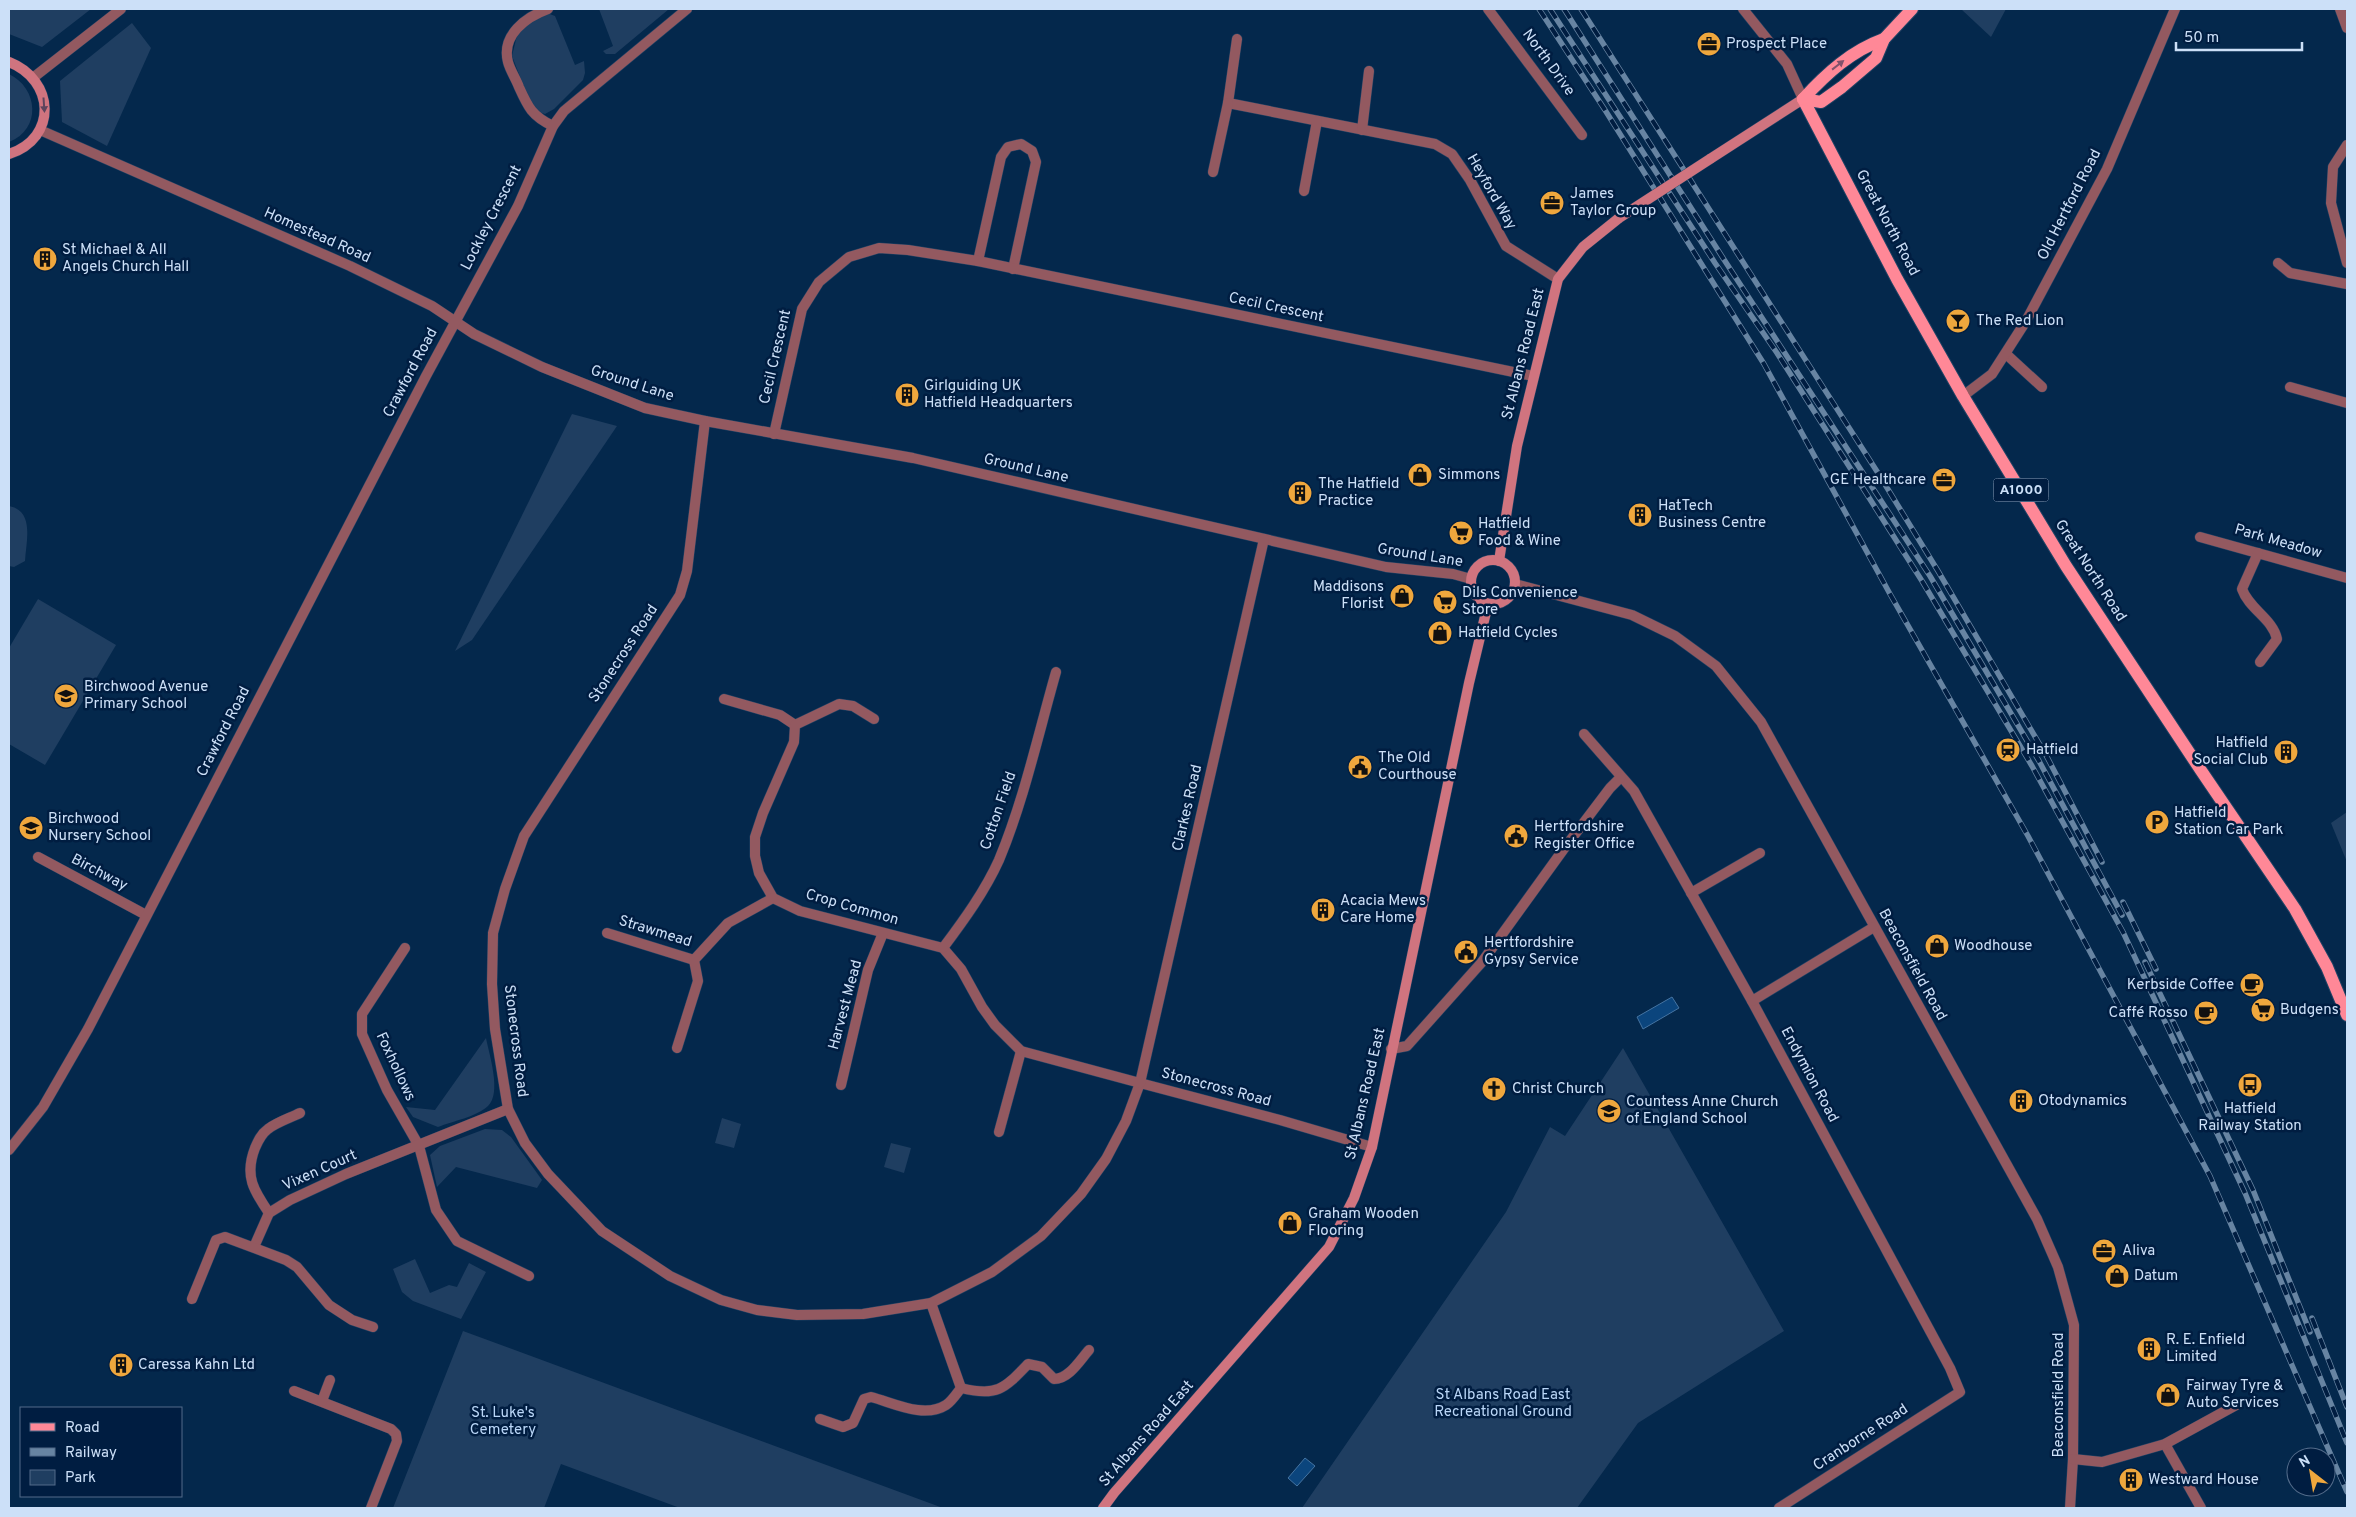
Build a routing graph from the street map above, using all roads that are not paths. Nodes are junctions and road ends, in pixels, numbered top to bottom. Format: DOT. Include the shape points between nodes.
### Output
graph roads {
  1 [pos="121,9"];
  2 [pos="548,9"];
  3 [pos="687,9"];
  4 [pos="1488,9"];
  5 [pos="1742,9"];
  6 [pos="1912,9"];
  7 [pos="2174,9"];
  8 [pos="2340,9"];
  9 [pos="2347,28"];
  10 [pos="1237,39"];
  11 [pos="1884,39"];
  12 [pos="9,62"];
  13 [pos="1370,71"];
  14 [pos="34,77"];
  15 [pos="1803,99"];
  16 [pos="1228,103"];
  17 [pos="1317,121"];
  18 [pos="553,126"];
  19 [pos="40,130"];
  20 [pos="1362,130"];
  21 [pos="1582,135"];
  22 [pos="2347,145"];
  23 [pos="9,154"];
  24 [pos="1213,172"];
  25 [pos="1304,191"];
  26 [pos="978,261"];
  27 [pos="2347,262"];
  28 [pos="2278,263"];
  29 [pos="1013,269"];
  30 [pos="1558,279"];
  31 [pos="2347,284"];
  32 [pos="456,322"];
  33 [pos="2006,354"];
  34 [pos="1533,376"];
  35 [pos="576,382"];
  36 [pos="2042,387"];
  37 [pos="2290,387"];
  38 [pos="1963,396"];
  39 [pos="2347,403"];
  40 [pos="705,421"];
  41 [pos="774,434"];
  42 [pos="2200,537"];
  43 [pos="1264,539"];
  44 [pos="2258,553"];
  45 [pos="1499,561"];
  46 [pos="2347,578"];
  47 [pos="1471,579"];
  48 [pos="1515,584"];
  49 [pos="1488,604"];
  50 [pos="2260,662"];
  51 [pos="1056,672"];
  52 [pos="724,699"];
  53 [pos="874,719"];
  54 [pos="795,725"];
  55 [pos="1584,734"];
  56 [pos="1621,777"];
  57 [pos="1760,853"];
  58 [pos="38,857"];
  59 [pos="1691,893"];
  60 [pos="773,898"];
  61 [pos="146,915"];
  62 [pos="1874,927"];
  63 [pos="607,933"];
  64 [pos="883,934"];
  65 [pos="405,948"];
  66 [pos="944,948"];
  67 [pos="694,960"];
  68 [pos="1752,1001"];
  69 [pos="2347,1015"];
  70 [pos="677,1048"];
  71 [pos="1391,1049"];
  72 [pos="1021,1051"];
  73 [pos="1140,1083"];
  74 [pos="841,1084"];
  75 [pos="508,1109"];
  76 [pos="300,1113"];
  77 [pos="999,1132"];
  78 [pos="419,1146"];
  79 [pos="1372,1147"];
  80 [pos="9,1150"];
  81 [pos="269,1214"];
  82 [pos="254,1247"];
  83 [pos="529,1276"];
  84 [pos="192,1299"];
  85 [pos="931,1303"];
  86 [pos="373,1327"];
  87 [pos="1089,1350"];
  88 [pos="330,1380"];
  89 [pos="961,1388"];
  90 [pos="294,1391"];
  91 [pos="1960,1392"];
  92 [pos="322,1401"];
  93 [pos="2238,1404"];
  94 [pos="820,1419"];
  95 [pos="2165,1444"];
  96 [pos="2073,1459"];
  97 [pos="371,1508"];
  98 [pos="1103,1508"];
  99 [pos="1779,1508"];
  100 [pos="2070,1508"];
  101 [pos="2201,1508"];
  1 -- 14 [label="street"];
  2 -- 18 [label="street" via="525,20 513,32 508,45 508,61 528,107 538,119"];
  3 -- 18 [label="street, Lockley Crescent" via="564,111"];
  4 -- 21 [label="street, North Drive"];
  5 -- 15 [label="street, Great North Road" via="1787,64"];
  6 -- 11 [label="main road"];
  7 -- 33 [label="street, Old Hertford Road" via="2107,169"];
  8 -- 9 [label="street"];
  10 -- 16 [label="street"];
  15 -- 11 [label="main road, one-way" via="1837,65 1863,46"];
  11 -- 15 [label="main road" via="1876,58 1842,87 1821,102"];
  12 -- 14 [label="main road"];
  13 -- 20 [label="street"];
  14 -- 19 [label="main road, one-way" via="44,102"];
  15 -- 30 [label="main road, St Albans Road East, bridge" via="1619,218 1583,247"];
  15 -- 38 [label="main road, Great North Road / A1000" via="1897,279"];
  16 -- 17 [label="street, Heyford Way"];
  16 -- 24 [label="street"];
  17 -- 20 [label="street, Heyford Way"];
  17 -- 25 [label="street"];
  18 -- 32 [label="street, Lockley Crescent" via="518,206"];
  19 -- 23 [label="main road" via="31,142"];
  19 -- 32 [label="street, Homestead Road" via="350,266 432,306"];
  20 -- 30 [label="street, Heyford Way" via="1435,144 1452,154 1506,246"];
  22 -- 27 [label="street" via="2334,166 2330,203"];
  26 -- 29 [label="street, Cecil Crescent"];
  26 -- 29 [label="street" via="1001,157 1008,148 1021,144 1032,151 1036,162"];
  26 -- 41 [label="street, Cecil Crescent" via="879,248 849,258 818,282 802,309"];
  28 -- 31 [label="street" via="2290,273"];
  29 -- 34 [label="street, Cecil Crescent"];
  30 -- 34 [label="main road, St Albans Road East"];
  32 -- 35 [label="street, Homestead Road"];
  32 -- 61 [label="street, Crawford Road"];
  33 -- 36 [label="street"];
  33 -- 38 [label="street, Old Hertford Road" via="1992,374"];
  34 -- 45 [label="main road, St Albans Road East" via="1517,446"];
  35 -- 40 [label="street, Ground Lane" via="645,408"];
  37 -- 39 [label="street"];
  38 -- 69 [label="main road, Great North Road / A1000" via="2066,566 2295,908 2327,967"];
  40 -- 41 [label="street, Ground Lane"];
  40 -- 75 [label="street, Stonecross Road" via="687,571 680,595 524,836 505,889 494,933 492,984 495,1029"];
  41 -- 43 [label="street, Ground Lane" via="913,458"];
  42 -- 44 [label="street, Park Meadow"];
  43 -- 47 [label="street, Ground Lane" via="1386,567"];
  43 -- 73 [label="street, Clarkes Road"];
  44 -- 46 [label="street, Park Meadow"];
  44 -- 50 [label="street" via="2242,589 2246,600 2275,630 2277,640"];
  45 -- 47 [label="main road" via="1477,566"];
  45 -- 48 [label="main road" via="1509,567"];
  47 -- 49 [label="main road" via="1474,594"];
  48 -- 49 [label="main road" via="1503,602"];
  48 -- 62 [label="street, Beaconsfield Road" via="1632,615 1675,636 1716,666 1761,722"];
  49 -- 71 [label="main road, St Albans Road East"];
  51 -- 66 [label="street, Cotton Field" via="1023,793 998,861 970,911"];
  52 -- 54 [label="street" via="780,715"];
  53 -- 54 [label="street" via="853,706 839,704"];
  54 -- 60 [label="street" via="794,742 755,837 759,873"];
  55 -- 56 [label="street, Endymion Road"];
  56 -- 59 [label="street, Endymion Road" via="1634,791"];
  56 -- 71 [label="street" via="1563,850 1482,962 1407,1046"];
  57 -- 59 [label="street"];
  58 -- 61 [label="street, Birchway"];
  59 -- 68 [label="street, Endymion Road"];
  60 -- 64 [label="street, Crop Common" via="800,910"];
  60 -- 67 [label="street" via="728,923"];
  61 -- 80 [label="street, Crawford Road" via="88,1029 43,1107"];
  62 -- 68 [label="street"];
  62 -- 96 [label="street, Beaconsfield Road" via="2037,1218 2058,1266 2074,1325"];
  63 -- 67 [label="street, Strawmead"];
  64 -- 66 [label="street, Crop Common"];
  64 -- 74 [label="street, Harvest Mead" via="868,970"];
  65 -- 78 [label="street, Foxhollows" via="362,1014 362,1034 387,1090"];
  66 -- 72 [label="street" via="961,969 995,1025"];
  67 -- 70 [label="street" via="698,981"];
  68 -- 91 [label="street, Endymion Road"];
  71 -- 79 [label="main road, St Albans Road East"];
  72 -- 73 [label="street"];
  72 -- 77 [label="street"];
  73 -- 79 [label="street, Stonecross Road"];
  73 -- 85 [label="street, Stonecross Road" via="1106,1159 1081,1194 1041,1236 992,1272"];
  75 -- 78 [label="street"];
  75 -- 85 [label="street, Stonecross Road" via="525,1143 548,1174 602,1231 670,1276 721,1300 757,1310 797,1315 864,1314"];
  76 -- 81 [label="street" via="268,1128 251,1157 249,1172 256,1195"];
  78 -- 81 [label="street, Vixen Court" via="306,1192"];
  78 -- 83 [label="street, Foxhollows" via="436,1210 457,1241"];
  79 -- 98 [label="main road, St Albans Road East" via="1350,1207 1329,1247"];
  81 -- 82 [label="street"];
  82 -- 84 [label="street" via="225,1237 216,1240"];
  82 -- 86 [label="street" via="297,1267 330,1305 352,1320"];
  85 -- 89 [label="street"];
  87 -- 89 [label="street" via="1059,1379 1054,1379 1042,1367 1028,1364 1000,1389 982,1393"];
  88 -- 92 [label="street"];
  89 -- 94 [label="street" via="947,1404 934,1411 871,1397 864,1399 853,1423 843,1427"];
  90 -- 92 [label="street"];
  91 -- 99 [label="street, Cranborne Road"];
  92 -- 97 [label="street" via="391,1429 396,1434 397,1441"];
  93 -- 95 [label="street"];
  95 -- 96 [label="street" via="2102,1462"];
  95 -- 101 [label="street"];
  96 -- 100 [label="street, Beaconsfield Road"];
}
